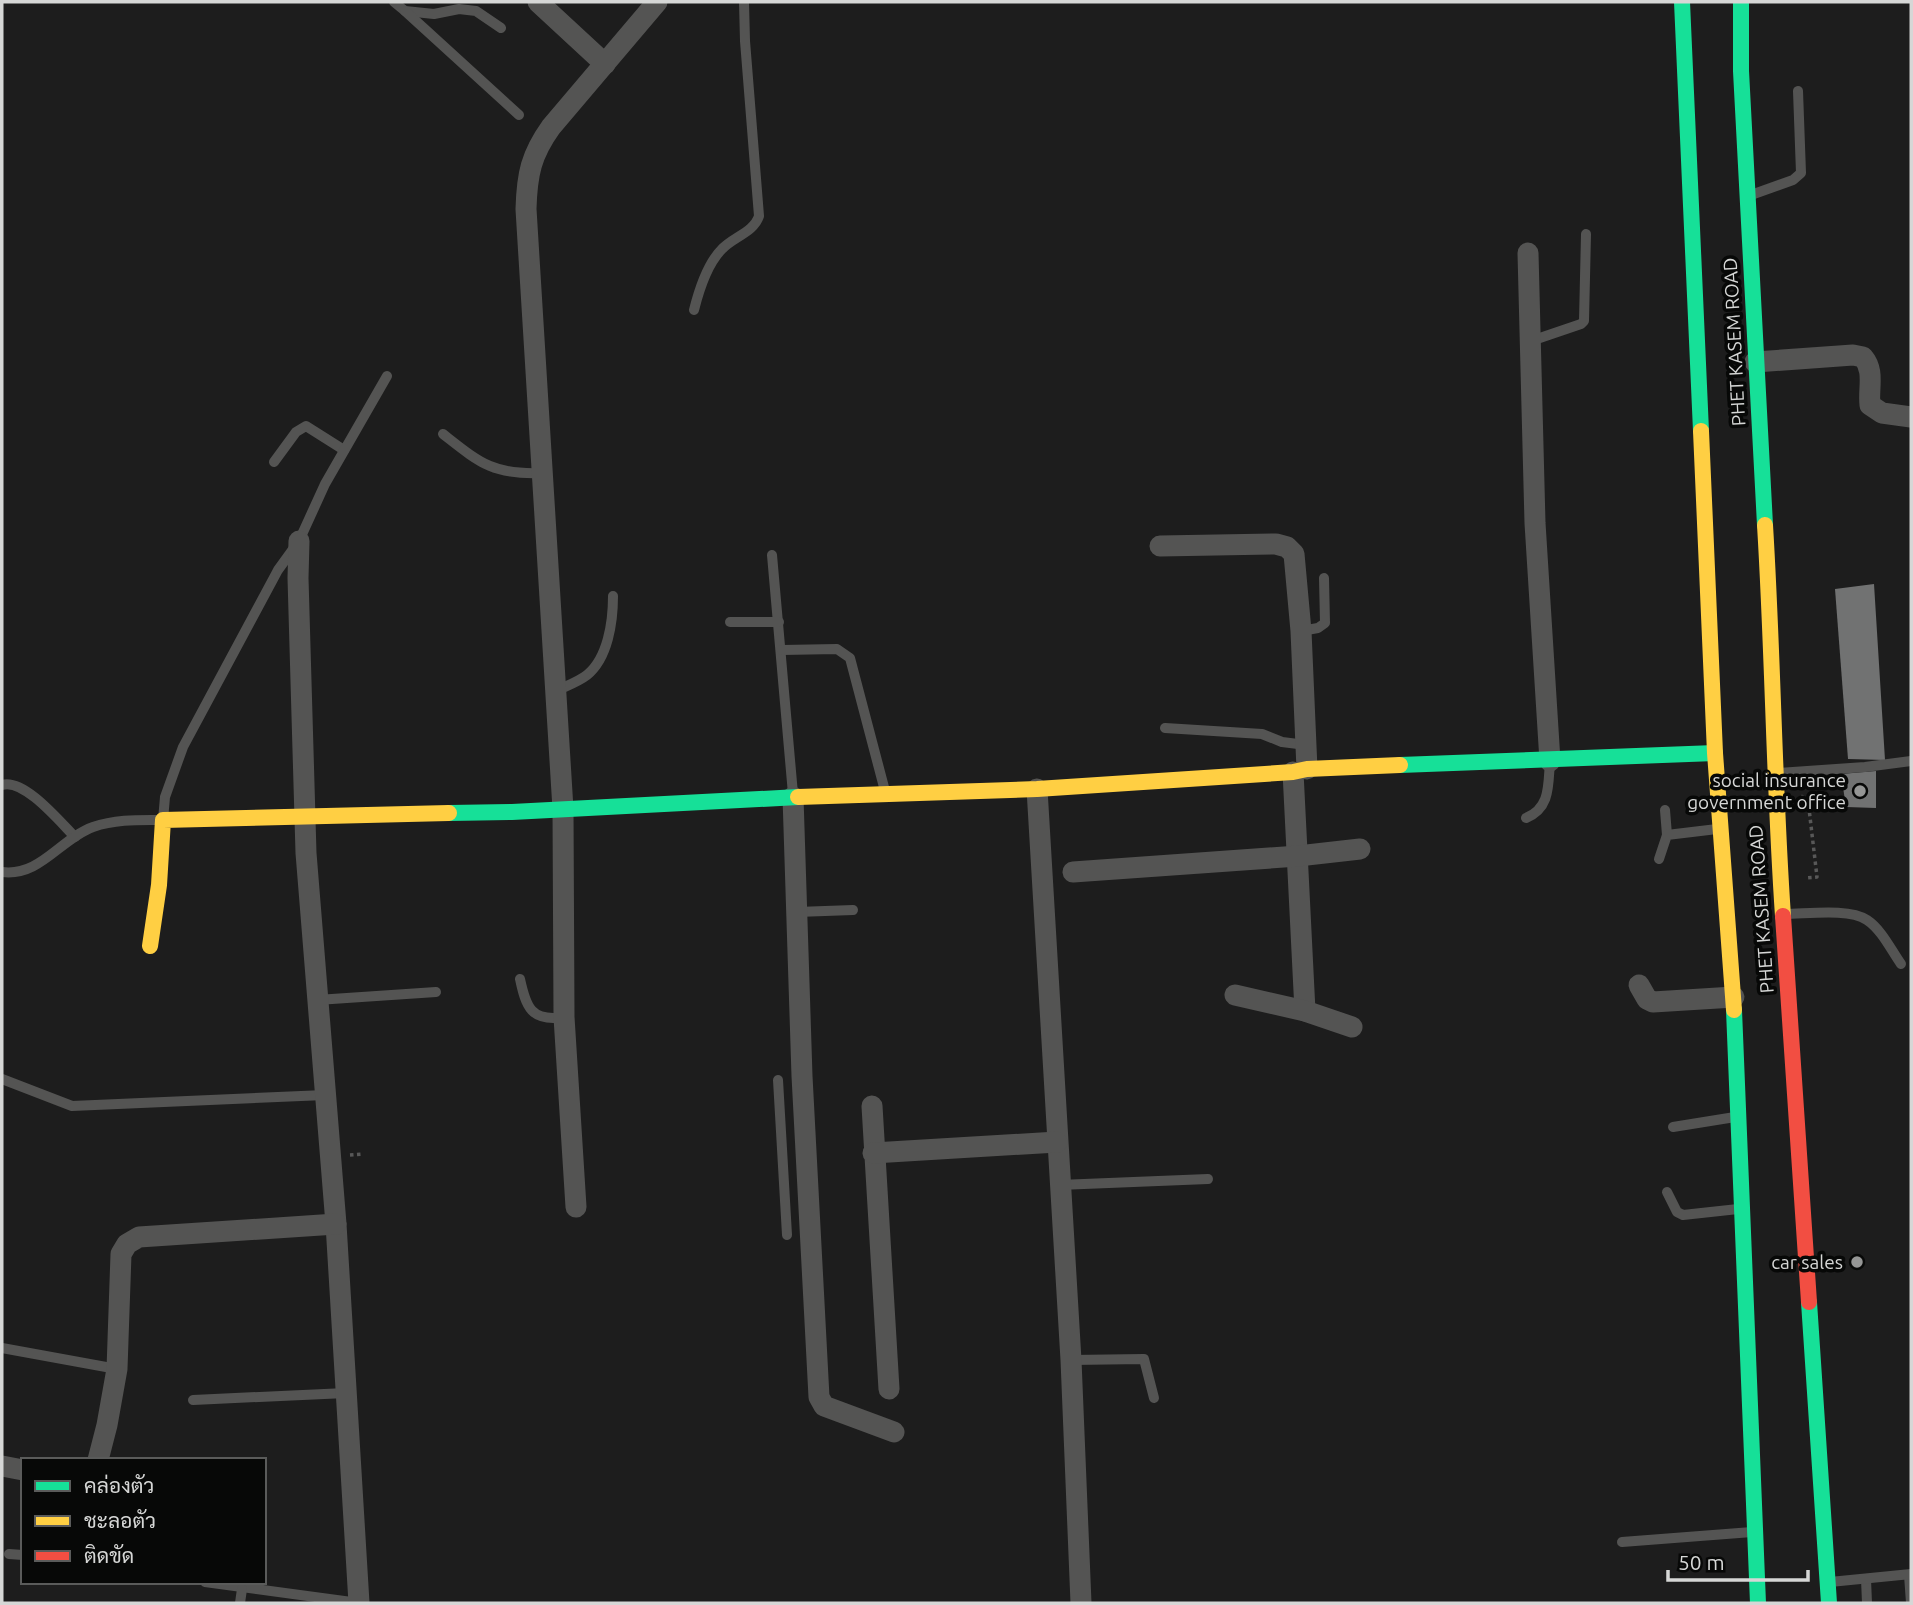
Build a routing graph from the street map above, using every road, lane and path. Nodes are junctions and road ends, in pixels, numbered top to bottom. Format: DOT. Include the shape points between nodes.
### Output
graph roads {
  1 [pos="394,2"];
  2 [pos="538,2"];
  3 [pos="657,2"];
  4 [pos="744,2"];
  5 [pos="1682,2"];
  6 [pos="1741,2"];
  7 [pos="405,11"];
  8 [pos="501,27"];
  9 [pos="605,64"];
  10 [pos="1798,91"];
  11 [pos="519,115"];
  12 [pos="1749,195"];
  13 [pos="1586,234"];
  14 [pos="1528,253"];
  15 [pos="694,310"];
  16 [pos="1531,341"];
  17 [pos="1755,362"];
  18 [pos="387,376"];
  19 [pos="1911,417"];
  20 [pos="443,434"];
  21 [pos="344,450"];
  22 [pos="274,462"];
  23 [pos="542,473"];
  24 [pos="299,541"];
  25 [pos="1160,546"];
  26 [pos="772,555"];
  27 [pos="1324,579"];
  28 [pos="613,596"];
  29 [pos="730,622"];
  30 [pos="779,622"];
  31 [pos="1301,631"];
  32 [pos="782,650"];
  33 [pos="556,691"];
  34 [pos="1165,728"];
  35 [pos="1306,745"];
  36 [pos="1715,753"];
  37 [pos="1550,761"];
  38 [pos="1911,761"];
  39 [pos="1300,771"];
  40 [pos="1775,777"];
  41 [pos="2,785"];
  42 [pos="1037,789"];
  43 [pos="886,794"];
  44 [pos="793,797"];
  45 [pos="563,809"];
  46 [pos="1665,810"];
  47 [pos="305,815"];
  48 [pos="1526,818"];
  49 [pos="163,820"];
  50 [pos="1720,829"];
  51 [pos="1667,835"];
  52 [pos="75,837"];
  53 [pos="1360,849"];
  54 [pos="1297,856"];
  55 [pos="1659,859"];
  56 [pos="2,872"];
  57 [pos="1073,872"];
  58 [pos="1817,877"];
  59 [pos="853,911"];
  60 [pos="797,912"];
  61 [pos="1783,914"];
  62 [pos="150,946"];
  63 [pos="1901,964"];
  64 [pos="520,979"];
  65 [pos="1639,985"];
  66 [pos="436,992"];
  67 [pos="1235,995"];
  68 [pos="1734,997"];
  69 [pos="317,1000"];
  70 [pos="1305,1011"];
  71 [pos="564,1017"];
  72 [pos="1352,1027"];
  73 [pos="2,1079"];
  74 [pos="778,1080"];
  75 [pos="325,1095"];
  76 [pos="872,1106"];
  77 [pos="1738,1117"];
  78 [pos="1673,1127"];
  79 [pos="804,1130"];
  80 [pos="781,1132"];
  81 [pos="1056,1142"];
  82 [pos="873,1153"];
  83 [pos="1208,1179"];
  84 [pos="1059,1185"];
  85 [pos="1667,1192"];
  86 [pos="576,1207"];
  87 [pos="1741,1209"];
  88 [pos="337,1224"];
  89 [pos="787,1235"];
  90 [pos="2,1348"];
  91 [pos="1071,1360"];
  92 [pos="117,1369"];
  93 [pos="889,1389"];
  94 [pos="346,1393"];
  95 [pos="1154,1398"];
  96 [pos="193,1400"];
  97 [pos="894,1432"];
  98 [pos="99,1458"];
  99 [pos="2,1466"];
  100 [pos="21,1470"];
  101 [pos="1755,1532"];
  102 [pos="1622,1542"];
  103 [pos="9,1554"];
  104 [pos="21,1555"];
  105 [pos="1910,1574"];
  106 [pos="1866,1579"];
  107 [pos="1828,1582"];
  108 [pos="216,1584"];
  109 [pos="242,1589"];
  110 [pos="240,1603"];
  111 [pos="359,1603"];
  112 [pos="1081,1603"];
  113 [pos="1758,1603"];
  114 [pos="1829,1603"];
  115 [pos="1867,1603"];
  116 [pos="1911,1603"];
  1 -- 7 [label="lane"];
  2 -- 9 [label="street"];
  3 -- 9 [label="street"];
  4 -- 15 [label="lane" via="759,216 753,228 719,251"];
  5 -- 36 [label="main road, PHET KASEM ROAD"];
  6 -- 12 [label="main road, PHET KASEM ROAD"];
  7 -- 8 [label="lane" via="476,11"];
  7 -- 11 [label="lane"];
  9 -- 23 [label="street" via="536,148 527,179"];
  10 -- 12 [label="lane" via="1801,173"];
  12 -- 17 [label="main road, PHET KASEM ROAD"];
  13 -- 16 [label="lane" via="1584,321"];
  14 -- 16 [label="street"];
  16 -- 37 [label="street" via="1535,523"];
  17 -- 19 [label="street" via="1863,357 1871,373 1870,405"];
  17 -- 40 [label="main road, PHET KASEM ROAD"];
  18 -- 21 [label="lane"];
  20 -- 23 [label="lane" via="498,470"];
  21 -- 22 [label="lane" via="306,426"];
  21 -- 24 [label="lane"];
  23 -- 33 [label="street"];
  24 -- 47 [label="street"];
  24 -- 49 [label="lane" via="278,570 183,747 165,797"];
  25 -- 31 [label="street" via="1287,547 1296,564"];
  26 -- 30 [label="lane"];
  27 -- 31 [label="lane" via="1326,621 1318,628"];
  28 -- 33 [label="lane" via="603,655 588,674"];
  29 -- 30 [label="lane"];
  30 -- 32 [label="lane"];
  31 -- 35 [label="street"];
  32 -- 43 [label="lane" via="837,649 850,658"];
  32 -- 44 [label="lane"];
  33 -- 45 [label="street"];
  34 -- 35 [label="lane" via="1262,734"];
  35 -- 39 [label="street"];
  36 -- 37 [label="main road"];
  36 -- 50 [label="main road, PHET KASEM ROAD"];
  37 -- 39 [label="main road"];
  37 -- 48 [label="lane" via="1548,793 1541,810"];
  38 -- 40 [label="lane"];
  39 -- 42 [label="main road"];
  39 -- 54 [label="street"];
  40 -- 58 [label="path" via="1808,800"];
  40 -- 61 [label="main road, PHET KASEM ROAD"];
  41 -- 52 [label="lane" via="26,790"];
  42 -- 43 [label="main road"];
  42 -- 81 [label="street"];
  43 -- 44 [label="main road"];
  44 -- 45 [label="main road"];
  44 -- 60 [label="street"];
  45 -- 47 [label="main road"];
  45 -- 71 [label="street"];
  46 -- 51 [label="lane"];
  47 -- 49 [label="main road"];
  47 -- 69 [label="street"];
  49 -- 52 [label="lane" via="116,821"];
  49 -- 62 [label="main road"];
  50 -- 51 [label="lane"];
  50 -- 68 [label="main road, PHET KASEM ROAD"];
  51 -- 55 [label="lane"];
  52 -- 56 [label="lane" via="38,865"];
  53 -- 54 [label="street"];
  54 -- 57 [label="street"];
  54 -- 70 [label="street"];
  59 -- 60 [label="lane"];
  60 -- 79 [label="street"];
  61 -- 63 [label="lane" via="1846,913 1867,919"];
  61 -- 107 [label="main road, PHET KASEM ROAD"];
  64 -- 71 [label="lane" via="526,1004 536,1014 549,1019"];
  65 -- 68 [label="street" via="1653,1002"];
  66 -- 69 [label="lane"];
  67 -- 70 [label="street"];
  68 -- 77 [label="main road, PHET KASEM ROAD"];
  69 -- 75 [label="street"];
  70 -- 72 [label="street"];
  71 -- 86 [label="street"];
  73 -- 75 [label="lane" via="72,1106"];
  74 -- 80 [label="lane"];
  75 -- 88 [label="street"];
  76 -- 82 [label="street"];
  77 -- 78 [label="lane"];
  77 -- 87 [label="main road, PHET KASEM ROAD"];
  79 -- 80 [label="lane"];
  79 -- 97 [label="street" via="820,1397 824,1406"];
  80 -- 89 [label="lane"];
  81 -- 82 [label="street"];
  81 -- 84 [label="street"];
  82 -- 93 [label="street"];
  83 -- 84 [label="lane"];
  84 -- 91 [label="street"];
  85 -- 87 [label="lane" via="1683,1215"];
  87 -- 101 [label="main road, PHET KASEM ROAD"];
  88 -- 92 [label="street" via="139,1237 127,1244 121,1254"];
  88 -- 94 [label="street"];
  90 -- 92 [label="lane"];
  91 -- 95 [label="lane" via="1144,1359"];
  91 -- 112 [label="street"];
  92 -- 98 [label="street"];
  94 -- 96 [label="lane"];
  94 -- 111 [label="street"];
  99 -- 100 [label="street"];
  101 -- 102 [label="lane"];
  101 -- 113 [label="main road, PHET KASEM ROAD"];
  103 -- 104 [label="lane"];
  105 -- 106 [label="lane"];
  105 -- 116 [label="lane"];
  106 -- 107 [label="lane"];
  106 -- 115 [label="lane"];
  107 -- 114 [label="main road, PHET KASEM ROAD"];
  108 -- 109 [label="lane"];
  109 -- 110 [label="lane"];
  109 -- 111 [label="lane"];
}
